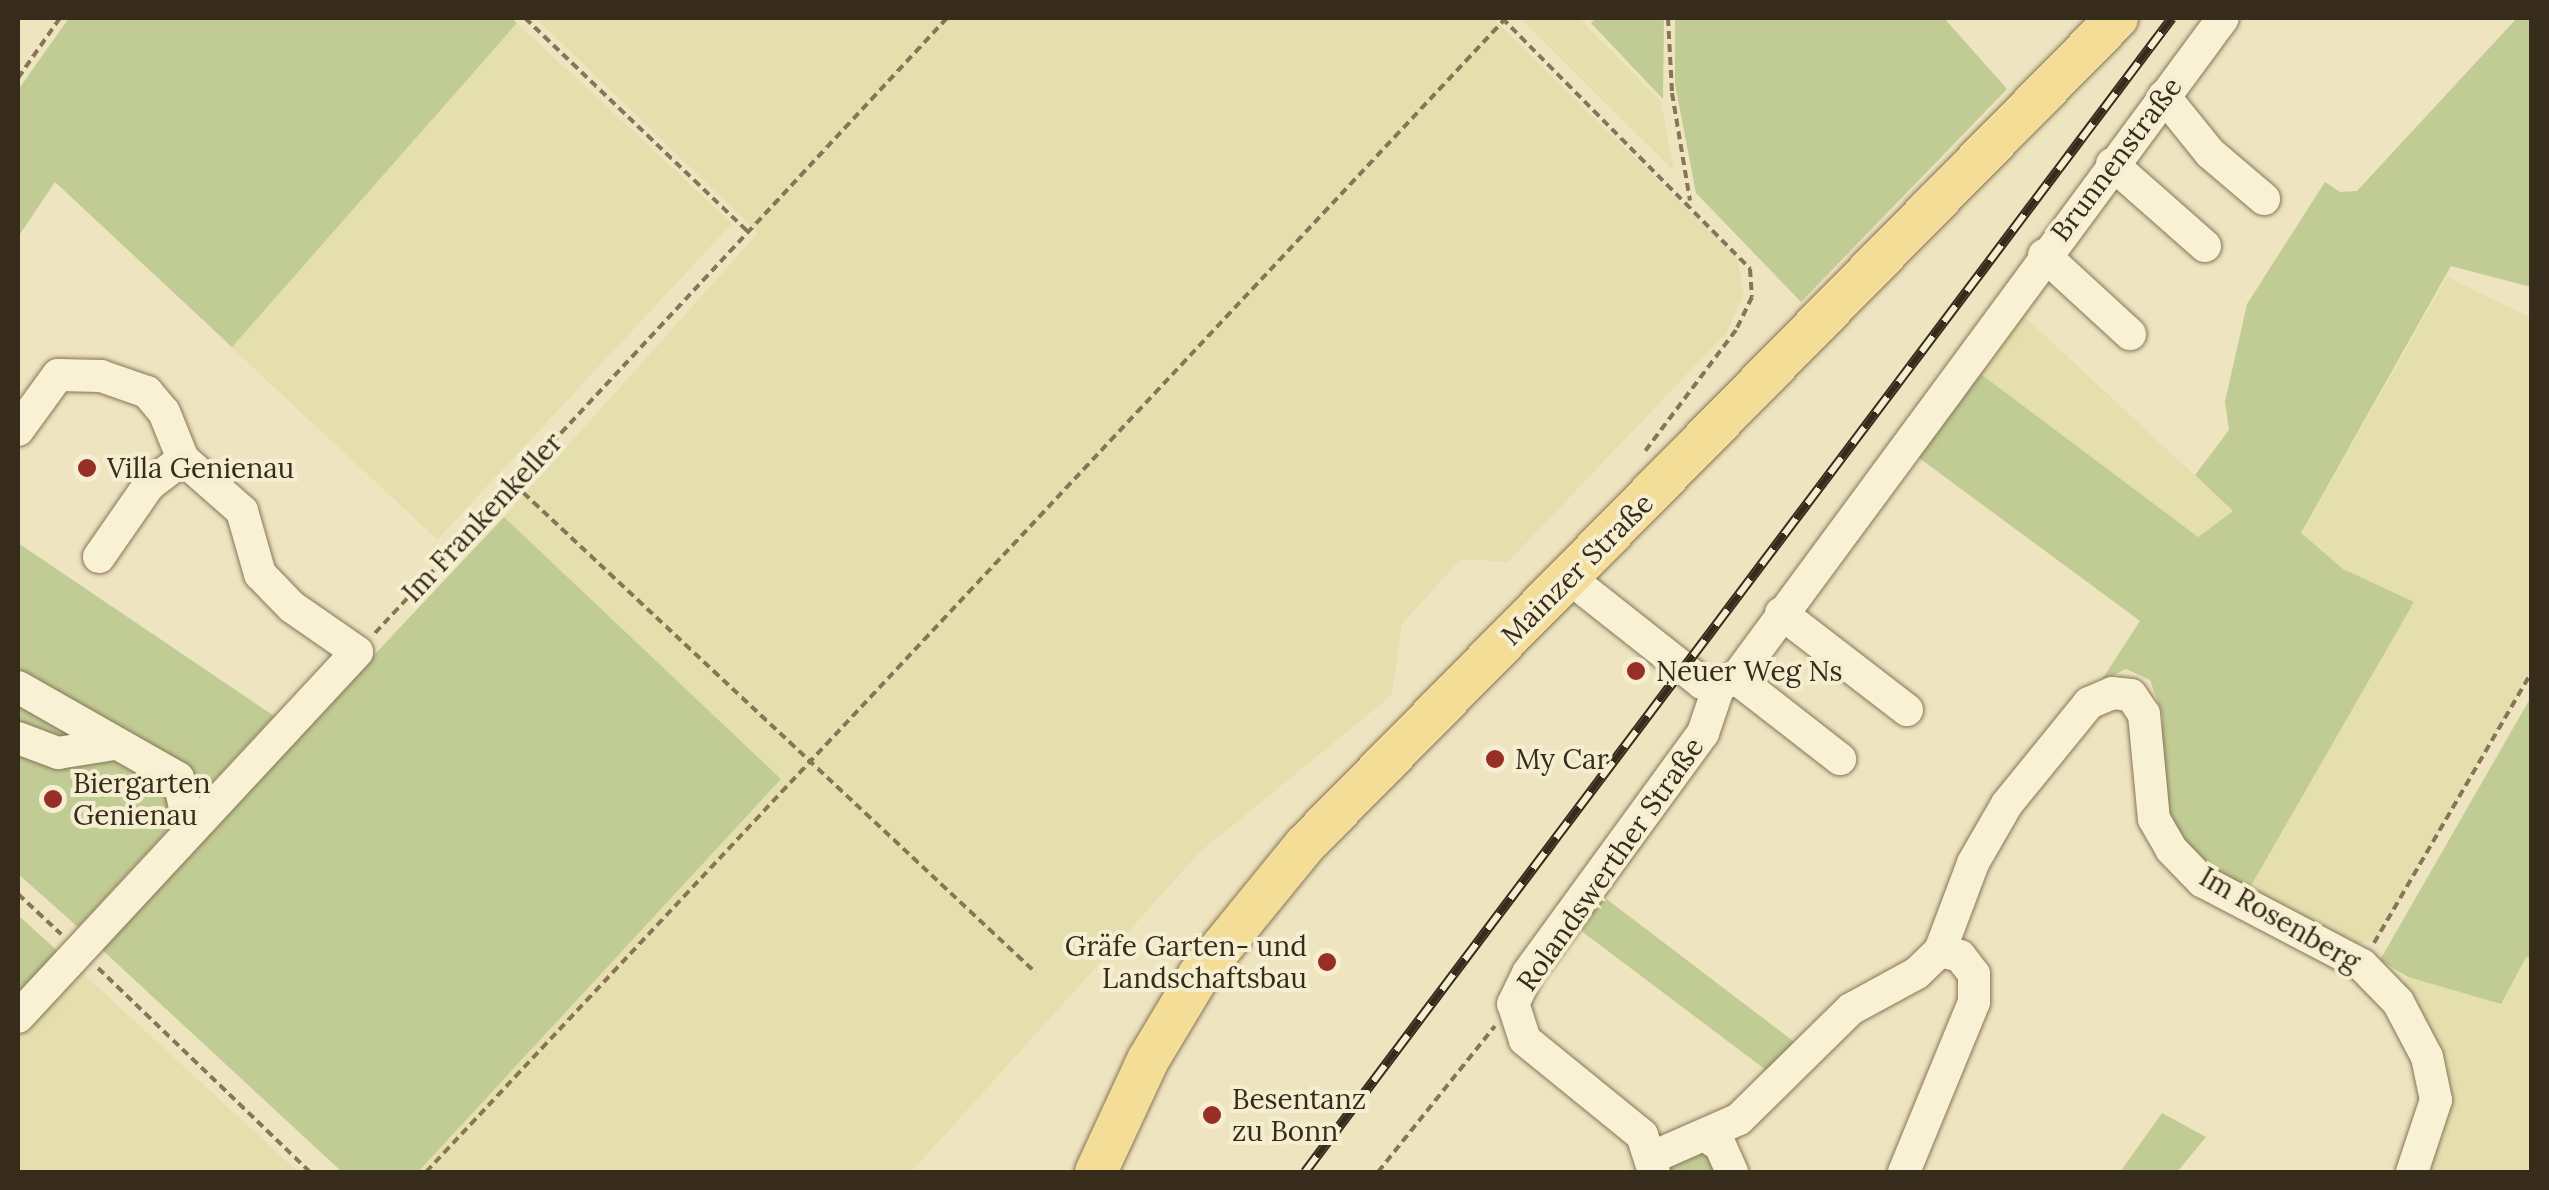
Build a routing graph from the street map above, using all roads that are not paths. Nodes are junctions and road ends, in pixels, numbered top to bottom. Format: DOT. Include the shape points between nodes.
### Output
graph roads {
  1 [pos="2117,18"];
  2 [pos="2223,18"];
  3 [pos="2164,96"];
  4 [pos="2112,164"];
  5 [pos="2264,199"];
  6 [pos="2205,246"];
  7 [pos="2044,255"];
  8 [pos="2009,301"];
  9 [pos="2130,334"];
  10 [pos="18,430"];
  11 [pos="183,459"];
  12 [pos="99,558"];
  13 [pos="1568,577"];
  14 [pos="1780,613"];
  15 [pos="1728,682"];
  16 [pos="18,687"];
  17 [pos="1907,710"];
  18 [pos="18,738"];
  19 [pos="114,744"];
  20 [pos="1840,759"];
  21 [pos="190,828"];
  22 [pos="1940,951"];
  23 [pos="18,1018"];
  24 [pos="1707,1138"];
  25 [pos="1654,1165"];
  26 [pos="1094,1170"];
  27 [pos="1732,1172"];
  28 [pos="1904,1172"];
  29 [pos="2412,1172"];
  1 -- 13 [label="main road, Mainzer Straße"];
  2 -- 3 [label="street, Brunnenstraße"];
  3 -- 4 [label="street, Brunnenstraße"];
  3 -- 5 [label="street" via="2210,153"];
  4 -- 6 [label="street"];
  4 -- 7 [label="street, Brunnenstraße"];
  7 -- 8 [label="street, Brunnenstraße"];
  7 -- 9 [label="street"];
  8 -- 14 [label="street, Rolandswerther Straße"];
  10 -- 11 [label="street" via="58,374 101,376 147,392 164,412"];
  11 -- 12 [label="street" via="149,485"];
  11 -- 21 [label="street" via="242,512 260,574 292,607 357,652"];
  13 -- 15 [label="street" via="1702,683"];
  13 -- 26 [label="main road, Mainzer Straße" via="1250,908 1199,975 1148,1060"];
  14 -- 15 [label="street, Rolandswerther Straße"];
  14 -- 17 [label="street"];
  15 -- 20 [label="street"];
  15 -- 25 [label="street, Rolandswerther Straße" via="1703,733 1528,973 1512,1017 1525,1040 1642,1135"];
  16 -- 19 [label="street"];
  18 -- 19 [label="street" via="58,753"];
  19 -- 21 [label="street" via="178,778"];
  21 -- 23 [label="street"];
  22 -- 24 [label="street" via="1917,974 1850,1009 1739,1119"];
  22 -- 28 [label="street" via="1960,956 1974,974 1974,1002"];
  22 -- 29 [label="street, Im Rosenberg" via="1973,863 2006,804 2089,703 2131,694 2144,714 2154,819 2171,848 2202,880 2362,964 2398,1002 2427,1057 2436,1100"];
  24 -- 25 [label="street"];
  24 -- 27 [label="street" via="1720,1145"];
}
